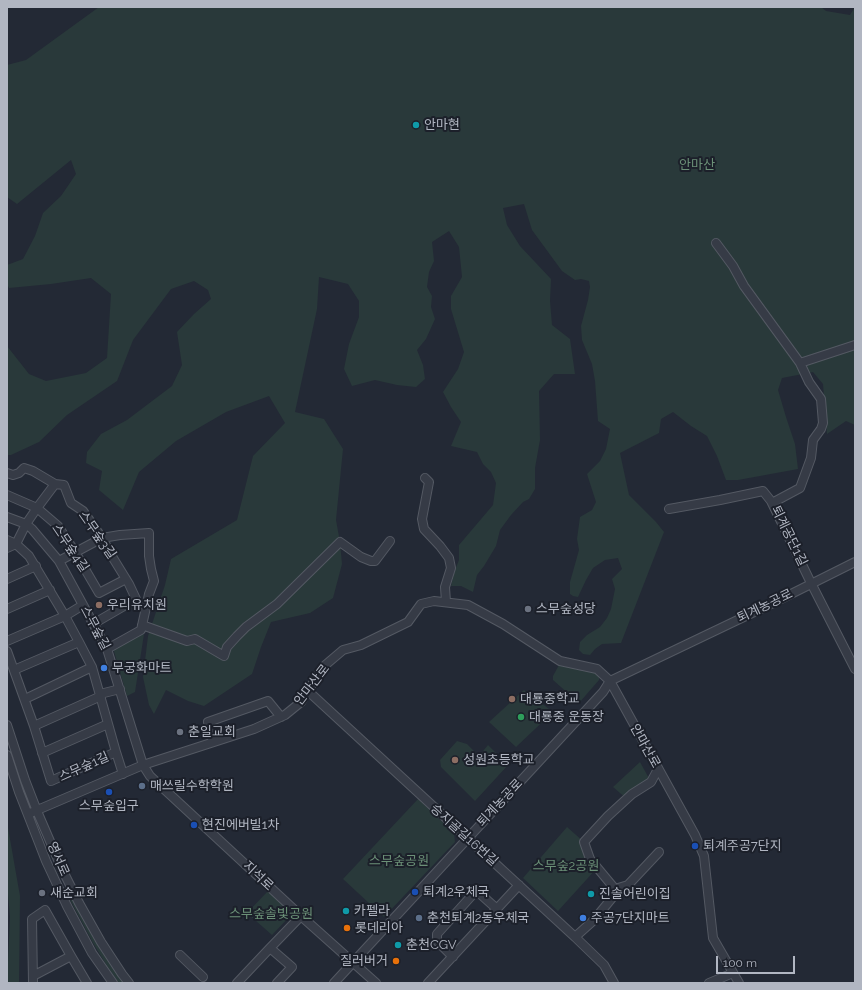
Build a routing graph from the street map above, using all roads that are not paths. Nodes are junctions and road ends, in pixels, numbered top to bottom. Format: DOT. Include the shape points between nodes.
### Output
graph roads {
  1 [pos="716,243"];
  2 [pos="855,345"];
  3 [pos="800,363"];
  4 [pos="7,473"];
  5 [pos="425,478"];
  6 [pos="55,484"];
  7 [pos="7,495"];
  8 [pos="772,503"];
  9 [pos="36,508"];
  10 [pos="669,509"];
  11 [pos="7,517"];
  12 [pos="26,524"];
  13 [pos="102,538"];
  14 [pos="7,540"];
  15 [pos="390,541"];
  16 [pos="16,544"];
  17 [pos="7,548"];
  18 [pos="75,552"];
  19 [pos="59,562"];
  20 [pos="855,562"];
  21 [pos="36,566"];
  22 [pos="7,579"];
  23 [pos="126,579"];
  24 [pos="811,583"];
  25 [pos="50,590"];
  26 [pos="149,594"];
  27 [pos="136,599"];
  28 [pos="446,602"];
  29 [pos="83,605"];
  30 [pos="7,609"];
  31 [pos="65,616"];
  32 [pos="93,624"];
  33 [pos="142,626"];
  34 [pos="7,641"];
  35 [pos="79,642"];
  36 [pos="107,649"];
  37 [pos="7,651"];
  38 [pos="92,667"];
  39 [pos="855,669"];
  40 [pos="14,670"];
  41 [pos="610,681"];
  42 [pos="120,689"];
  43 [pos="308,691"];
  44 [pos="100,695"];
  45 [pos="25,699"];
  46 [pos="281,717"];
  47 [pos="108,724"];
  48 [pos="7,725"];
  49 [pos="34,726"];
  50 [pos="213,742"];
  51 [pos="116,752"];
  52 [pos="42,754"];
  53 [pos="7,755"];
  54 [pos="143,766"];
  55 [pos="658,769"];
  56 [pos="123,774"];
  57 [pos="25,779"];
  58 [pos="15,780"];
  59 [pos="37,811"];
  60 [pos="28,814"];
  61 [pos="467,839"];
  62 [pos="50,841"];
  63 [pos="39,843"];
  64 [pos="658,852"];
  65 [pos="519,885"];
  66 [pos="615,889"];
  67 [pos="496,909"];
  68 [pos="301,916"];
  69 [pos="575,937"];
  70 [pos="270,948"];
  71 [pos="180,954"];
  72 [pos="71,956"];
  73 [pos="453,957"];
  74 [pos="354,963"];
  75 [pos="733,973"];
  76 [pos="203,978"];
  77 [pos="33,980"];
  78 [pos="86,982"];
  79 [pos="113,983"];
  80 [pos="129,983"];
  81 [pos="238,983"];
  82 [pos="277,983"];
  83 [pos="334,983"];
  84 [pos="376,983"];
  85 [pos="428,983"];
  86 [pos="614,983"];
  87 [pos="709,983"];
  88 [pos="739,983"];
  1 -- 3 [label="street"];
  2 -- 3 [label="street"];
  3 -- 8 [label="street" via="820,399 823,423 813,440 811,458 800,488"];
  4 -- 6 [label="street, 스무숲3길" via="14,475 24,468"];
  5 -- 28 [label="street" via="429,482 422,519 424,529 450,558 445,587"];
  6 -- 9 [label="street"];
  6 -- 13 [label="street, 스무숲3길" via="64,485 71,503 83,511"];
  7 -- 9 [label="street, 스무숲4길"];
  8 -- 10 [label="street, 퇴계공단1길" via="763,491"];
  8 -- 24 [label="street, 퇴계공단1길"];
  9 -- 12 [label="street"];
  9 -- 18 [label="street, 스무숲4길" via="58,526"];
  11 -- 12 [label="street, 스무숲길"];
  12 -- 16 [label="street"];
  12 -- 19 [label="street, 스무숲길"];
  13 -- 18 [label="street"];
  13 -- 23 [label="street, 스무숲3길"];
  13 -- 26 [label="street" via="149,533 149,556 154,581"];
  14 -- 16 [label="street, 스무숲1길"];
  15 -- 33 [label="street" via="375,561 361,557 340,542 277,604 246,627 227,647 224,656 195,639 186,641"];
  16 -- 17 [label="street"];
  16 -- 21 [label="street, 스무숲1길"];
  18 -- 19 [label="street"];
  18 -- 23 [label="street, 스무숲4길" via="99,593"];
  19 -- 29 [label="street, 스무숲길"];
  20 -- 24 [label="street, 퇴계농공로"];
  21 -- 22 [label="street"];
  21 -- 25 [label="street, 스무숲1길"];
  23 -- 27 [label="street, 스무숲3길"];
  24 -- 39 [label="street, 퇴계공단1길"];
  24 -- 41 [label="street, 퇴계농공로"];
  25 -- 30 [label="street"];
  25 -- 31 [label="street, 스무숲1길"];
  26 -- 27 [label="street"];
  26 -- 33 [label="street"];
  27 -- 32 [label="street"];
  28 -- 41 [label="street, 안마산로" via="468,605 560,661 596,669"];
  28 -- 43 [label="street, 안마산로" via="421,604 408,622 361,645 344,650 322,667"];
  29 -- 31 [label="street"];
  29 -- 32 [label="street, 스무숲길"];
  31 -- 34 [label="street"];
  31 -- 35 [label="street, 스무숲1길"];
  32 -- 36 [label="street, 스무숲길"];
  33 -- 36 [label="street" via="141,630"];
  35 -- 38 [label="street, 스무숲1길"];
  35 -- 40 [label="street"];
  36 -- 42 [label="street, 스무숲길"];
  37 -- 40 [label="street, 스무숲1길"];
  38 -- 44 [label="street, 스무숲1길"];
  38 -- 45 [label="street"];
  40 -- 45 [label="street, 스무숲1길"];
  41 -- 55 [label="street, 안마산로"];
  41 -- 61 [label="street, 퇴계농공로" via="603,692"];
  42 -- 44 [label="street"];
  42 -- 54 [label="street, 스무숲길"];
  43 -- 46 [label="street, 안마산로" via="301,702"];
  43 -- 61 [label="street, 승지골길16번길"];
  44 -- 47 [label="street, 스무숲1길"];
  44 -- 49 [label="street"];
  45 -- 49 [label="street, 스무숲1길"];
  46 -- 50 [label="street, 안마산로"];
  46 -- 50 [label="street, 안마산로" via="268,701 208,722"];
  47 -- 51 [label="street, 스무숲1길"];
  47 -- 52 [label="street"];
  48 -- 57 [label="street, 영서로"];
  49 -- 52 [label="street, 스무숲1길"];
  50 -- 54 [label="street, 안마산로"];
  51 -- 52 [label="street, 스무숲1길" via="51,781"];
  51 -- 56 [label="street"];
  53 -- 58 [label="street, 영서로"];
  54 -- 56 [label="street, 안마산로"];
  54 -- 68 [label="street, 지석로" via="150,776"];
  55 -- 66 [label="street" via="651,782 632,794 584,842 590,859"];
  55 -- 75 [label="street, 안마산로" via="704,856 713,938"];
  56 -- 59 [label="street, 안마산로"];
  57 -- 58 [label="street" via="21,783"];
  57 -- 59 [label="street, 영서로"];
  58 -- 60 [label="street, 영서로"];
  59 -- 60 [label="street, 안마산로"];
  59 -- 62 [label="street, 영서로"];
  60 -- 63 [label="street, 영서로"];
  61 -- 65 [label="street, 승지골길16번길"];
  61 -- 74 [label="street, 퇴계농공로"];
  62 -- 63 [label="street" via="43,838"];
  62 -- 80 [label="street, 영서로" via="101,942"];
  63 -- 79 [label="street, 영서로" via="67,906 92,953"];
  64 -- 66 [label="street" via="628,886"];
  65 -- 67 [label="street"];
  65 -- 69 [label="street, 승지골길16번길"];
  66 -- 69 [label="street" via="608,904"];
  67 -- 73 [label="street"];
  67 -- 73 [label="street" via="478,892 474,892 437,934 436,941"];
  68 -- 70 [label="street"];
  68 -- 74 [label="street, 지석로"];
  69 -- 86 [label="street, 승지골길16번길" via="604,965"];
  70 -- 81 [label="street"];
  70 -- 82 [label="street" via="292,967"];
  71 -- 76 [label="street"];
  72 -- 77 [label="street"];
  72 -- 77 [label="street" via="45,910 32,919"];
  72 -- 78 [label="street"];
  73 -- 85 [label="street"];
  74 -- 83 [label="street, 퇴계농공로"];
  74 -- 84 [label="street, 지석로"];
  75 -- 87 [label="street"];
  75 -- 88 [label="street, 안마산로"];
}
